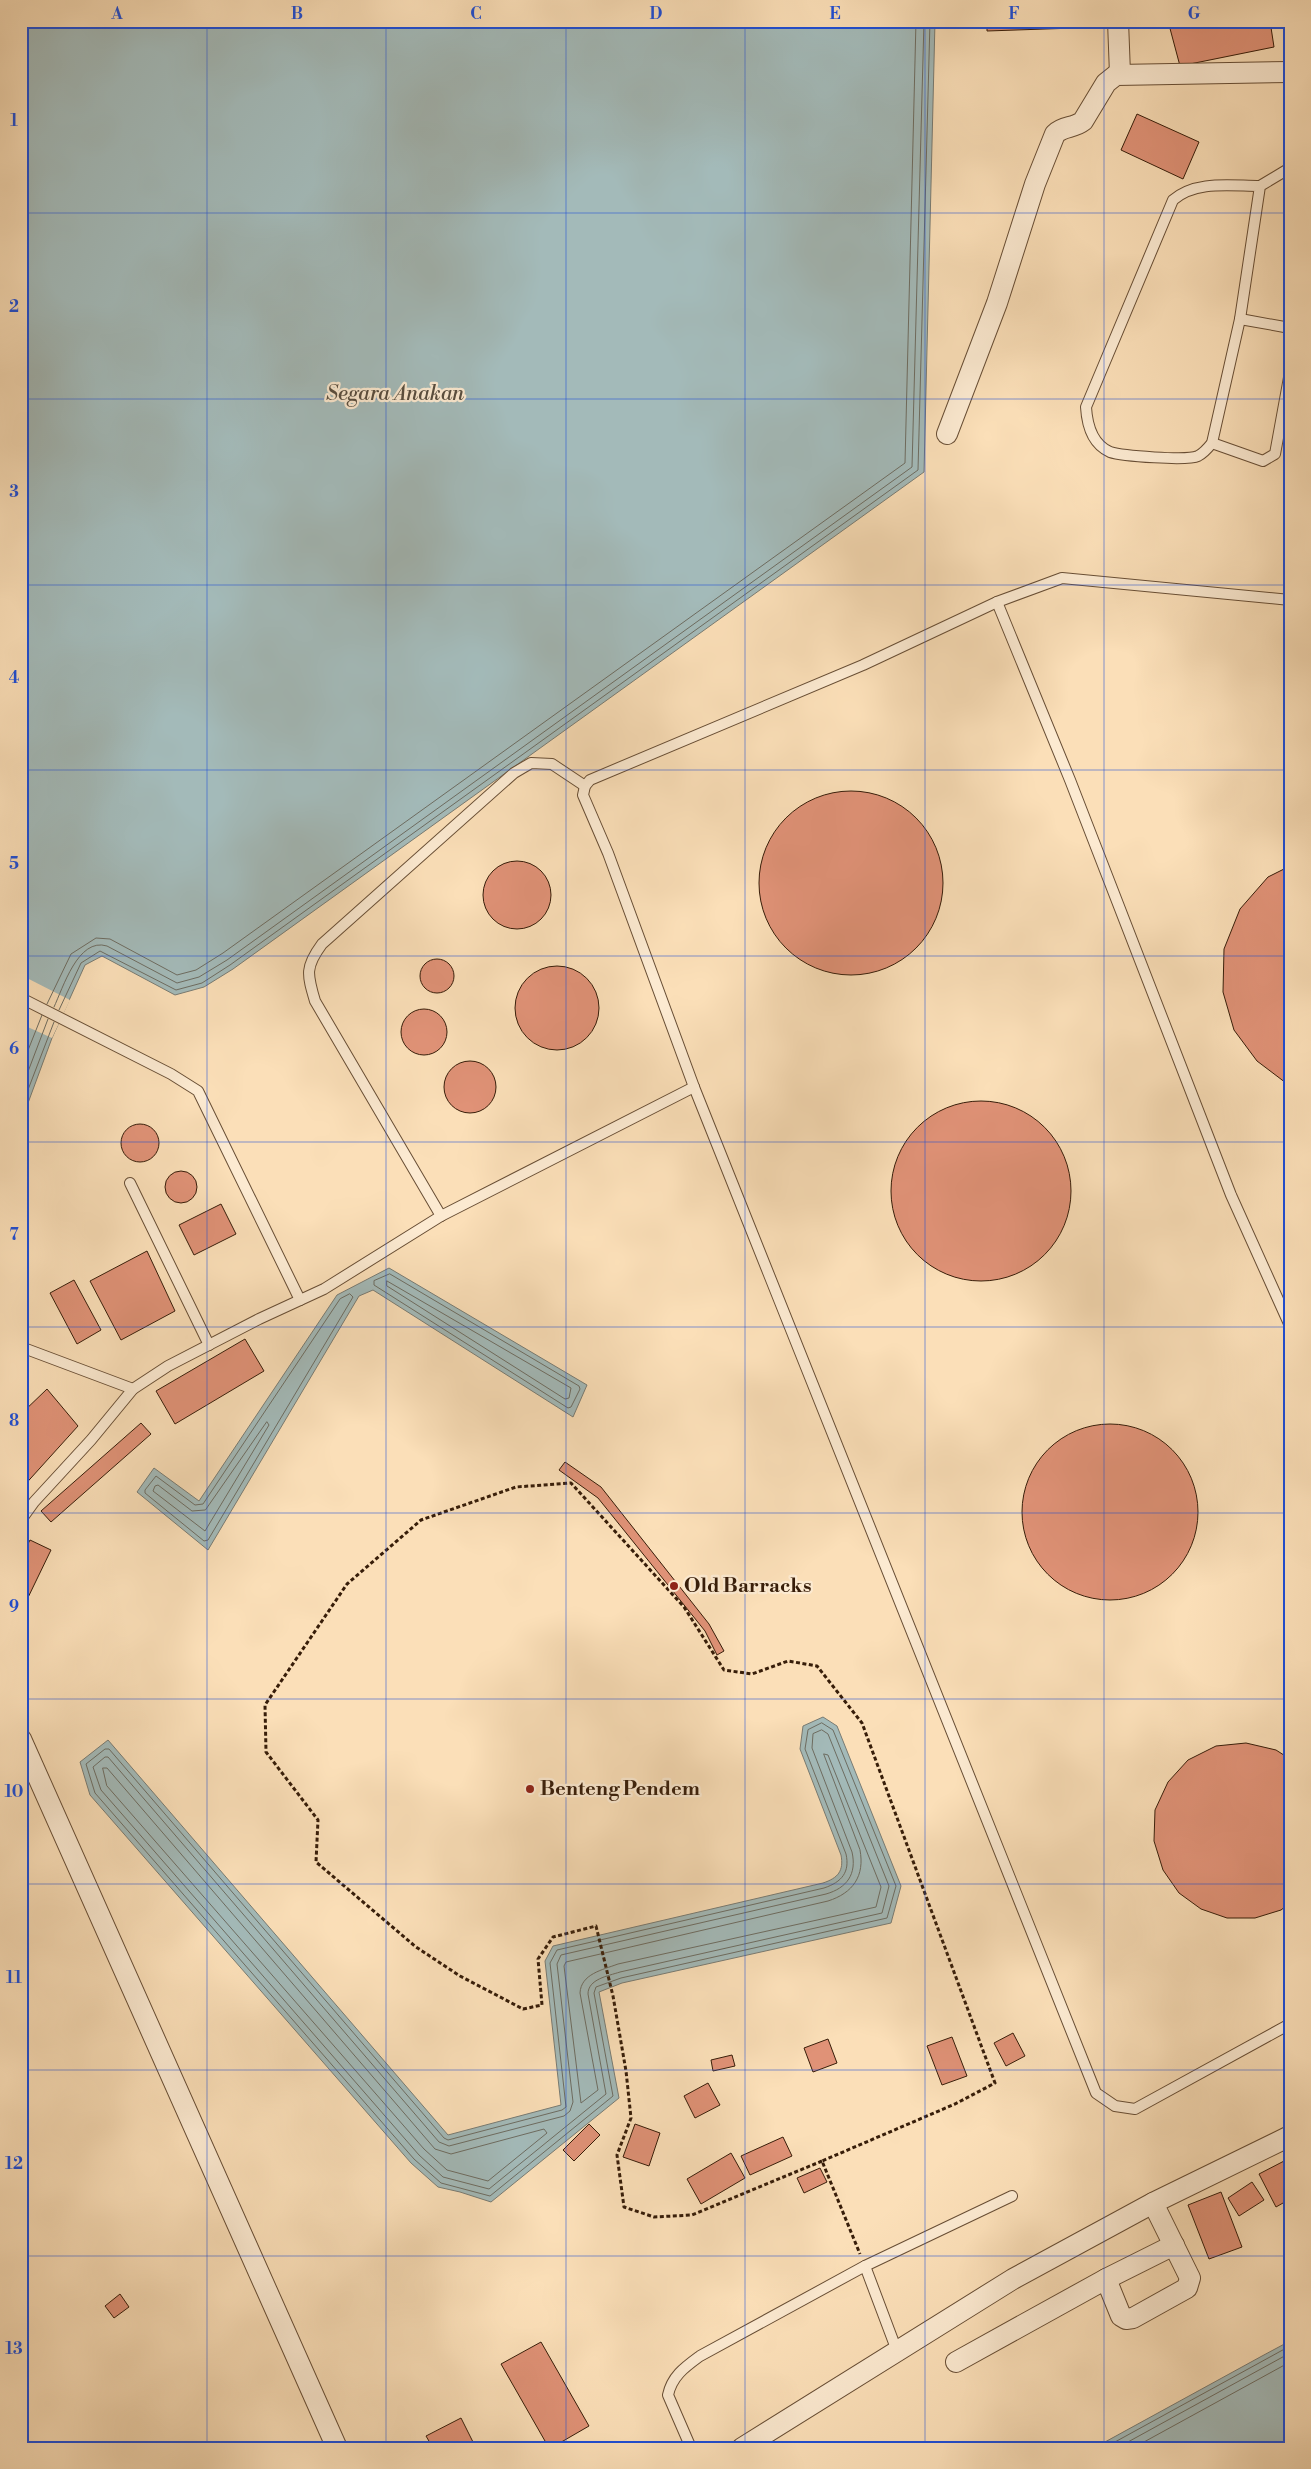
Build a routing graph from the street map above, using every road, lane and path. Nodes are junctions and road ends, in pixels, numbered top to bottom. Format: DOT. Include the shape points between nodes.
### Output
graph roads {
  1 [pos="1118,21"];
  2 [pos="1290,72"];
  3 [pos="1120,74"];
  4 [pos="1290,168"];
  5 [pos="1260,186"];
  6 [pos="1240,319"];
  7 [pos="1290,328"];
  8 [pos="1290,372"];
  9 [pos="946,434"];
  10 [pos="1212,443"];
  11 [pos="1290,600"];
  12 [pos="997,602"];
  13 [pos="585,786"];
  14 [pos="21,998"];
  15 [pos="694,1087"];
  16 [pos="130,1183"];
  17 [pos="441,1216"];
  18 [pos="300,1300"];
  19 [pos="1290,1326"];
  20 [pos="209,1345"];
  21 [pos="21,1347"];
  22 [pos="133,1389"];
  23 [pos="21,1520"];
  24 [pos="21,1739"];
  25 [pos="1290,2024"];
  26 [pos="1290,2136"];
  27 [pos="822,2161"];
  28 [pos="1012,2196"];
  29 [pos="1153,2203"];
  30 [pos="1174,2245"];
  31 [pos="865,2266"];
  32 [pos="1106,2279"];
  33 [pos="896,2351"];
  34 [pos="956,2362"];
  35 [pos="337,2448"];
  36 [pos="691,2448"];
  37 [pos="742,2448"];
  1 -- 3 [label="street"];
  2 -- 3 [label="street"];
  3 -- 9 [label="street" via="1106,83 1083,121 1061,128 1055,134"];
  4 -- 5 [label="lane"];
  5 -- 6 [label="lane"];
  5 -- 10 [label="lane" via="1194,187 1172,200 1086,407 1092,435 1110,452 1179,460 1197,456"];
  6 -- 7 [label="lane"];
  6 -- 10 [label="lane"];
  8 -- 10 [label="lane" via="1275,454 1263,461"];
  11 -- 12 [label="lane" via="1062,578"];
  12 -- 13 [label="lane" via="864,665 590,780"];
  12 -- 19 [label="lane" via="1070,780 1230,1195"];
  13 -- 15 [label="lane" via="583,794"];
  13 -- 17 [label="lane" via="552,764 531,763 514,773 322,944 311,960 308,978 315,1001"];
  14 -- 18 [label="lane" via="172,1074 198,1091"];
  15 -- 17 [label="lane"];
  15 -- 25 [label="lane" via="1096,2093 1116,2106 1135,2109"];
  16 -- 20 [label="lane"];
  17 -- 18 [label="lane" via="324,1289"];
  18 -- 20 [label="lane"];
  20 -- 22 [label="lane"];
  21 -- 22 [label="lane"];
  22 -- 23 [label="lane"];
  24 -- 35 [label="street"];
  26 -- 29 [label="street"];
  27 -- 27 [label="path" via="955,2104 995,2083 862,1723 817,1666 788,1661 752,1674 724,1670 684,1607 571,1483 516,1486 421,1520 347,1584 265,1706 266,1752 318,1820 316,1862 416,1947 460,1976 522,2009 542,2005 538,1959 553,1937 596,1926 613,1996 631,2118 617,2155 624,2207 654,2217 692,2215"];
  27 -- 31 [label="path"];
  28 -- 31 [label="lane"];
  29 -- 30 [label="street"];
  29 -- 33 [label="street" via="1013,2279"];
  30 -- 32 [label="street"];
  30 -- 32 [label="street" via="1190,2278 1189,2285 1184,2291 1133,2318 1121,2316"];
  31 -- 33 [label="lane"];
  31 -- 36 [label="lane" via="700,2356 674,2379 668,2395"];
  32 -- 34 [label="street"];
  33 -- 37 [label="street"];
}
